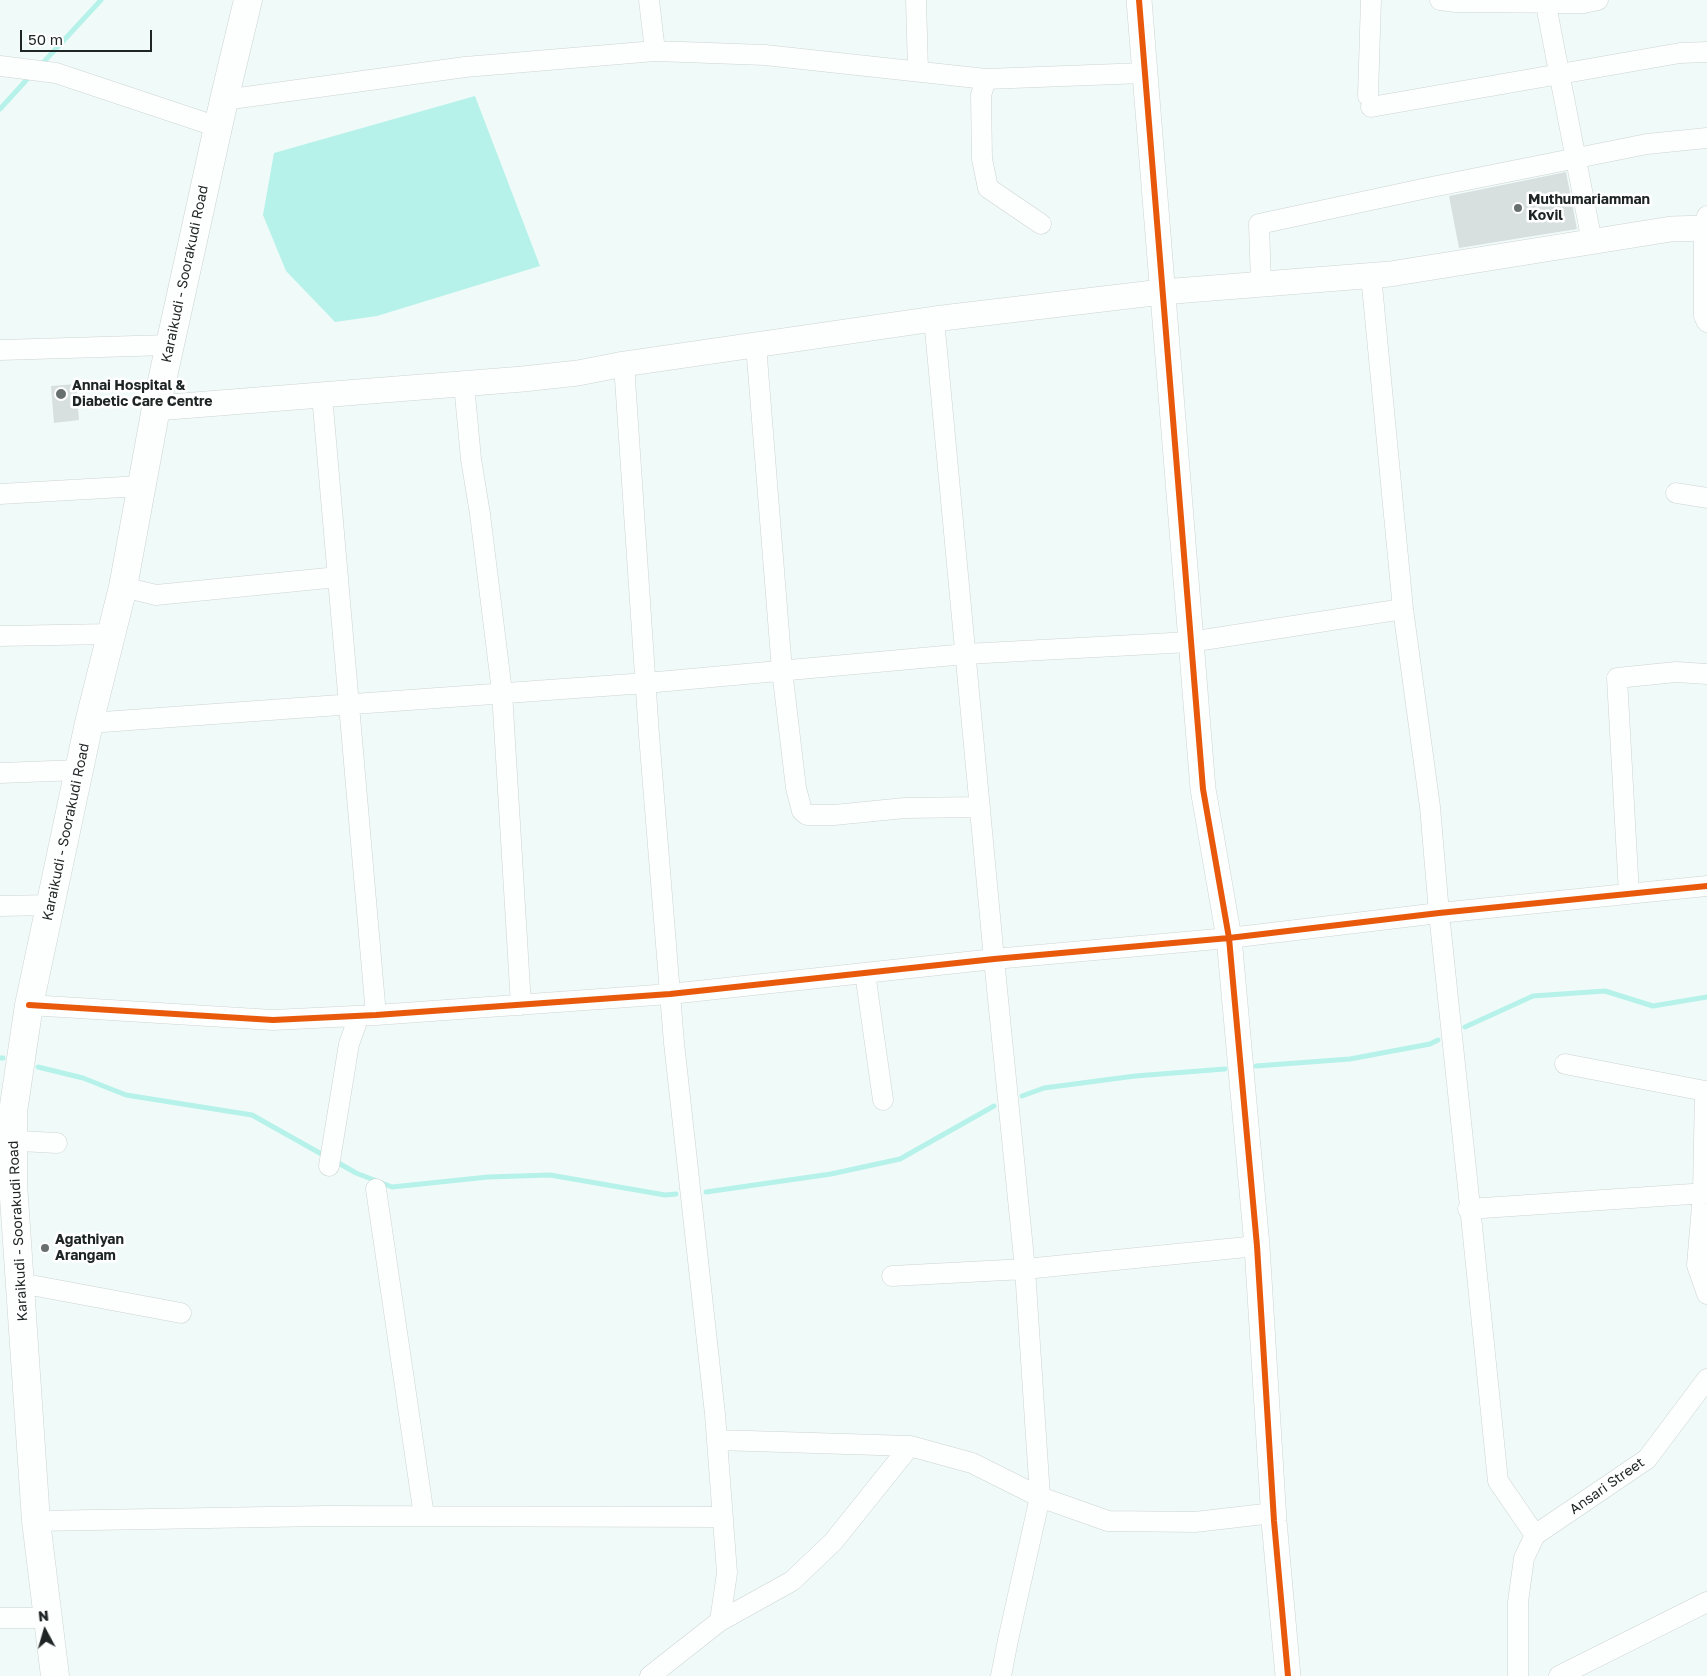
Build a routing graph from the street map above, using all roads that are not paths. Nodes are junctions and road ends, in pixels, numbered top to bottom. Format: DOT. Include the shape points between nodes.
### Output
graph roads {
  1 [pos="248,0"];
  2 [pos="649,0"];
  3 [pos="916,0"];
  4 [pos="1139,0"];
  5 [pos="1371,0"];
  6 [pos="1440,0"];
  7 [pos="1598,0"];
  8 [pos="1545,1"];
  9 [pos="655,51"];
  10 [pos="1707,52"];
  11 [pos="0,66"];
  12 [pos="918,70"];
  13 [pos="1144,73"];
  14 [pos="1559,74"];
  15 [pos="986,79"];
  16 [pos="224,100"];
  17 [pos="218,127"];
  18 [pos="1707,138"];
  19 [pos="1575,158"];
  20 [pos="1041,224"];
  21 [pos="1706,224"];
  22 [pos="1592,242"];
  23 [pos="1371,276"];
  24 [pos="1261,284"];
  25 [pos="1162,292"];
  26 [pos="934,319"];
  27 [pos="1707,322"];
  28 [pos="170,345"];
  29 [pos="756,345"];
  30 [pos="0,350"];
  31 [pos="624,364"];
  32 [pos="464,384"];
  33 [pos="322,395"];
  34 [pos="156,408"];
  35 [pos="141,486"];
  36 [pos="1676,493"];
  37 [pos="0,494"];
  38 [pos="1707,498"];
  39 [pos="338,577"];
  40 [pos="123,587"];
  41 [pos="1403,609"];
  42 [pos="111,634"];
  43 [pos="0,636"];
  44 [pos="1190,642"];
  45 [pos="966,654"];
  46 [pos="782,670"];
  47 [pos="1707,674"];
  48 [pos="646,683"];
  49 [pos="502,692"];
  50 [pos="349,705"];
  51 [pos="89,723"];
  52 [pos="80,770"];
  53 [pos="0,773"];
  54 [pos="980,807"];
  55 [pos="1707,886"];
  56 [pos="1629,894"];
  57 [pos="51,905"];
  58 [pos="0,906"];
  59 [pos="1439,914"];
  60 [pos="1229,938"];
  61 [pos="994,959"];
  62 [pos="865,973"];
  63 [pos="670,994"];
  64 [pos="521,1005"];
  65 [pos="29,1006"];
  66 [pos="367,1016"];
  67 [pos="1566,1064"];
  68 [pos="883,1100"];
  69 [pos="8,1120"];
  70 [pos="57,1143"];
  71 [pos="329,1166"];
  72 [pos="376,1189"];
  73 [pos="1705,1194"];
  74 [pos="1469,1209"];
  75 [pos="1257,1246"];
  76 [pos="1025,1269"];
  77 [pos="892,1276"];
  78 [pos="20,1283"];
  79 [pos="1707,1294"];
  80 [pos="181,1312"];
  81 [pos="1707,1379"];
  82 [pos="717,1440"];
  83 [pos="910,1446"];
  84 [pos="1040,1496"];
  85 [pos="1273,1513"];
  86 [pos="424,1516"];
  87 [pos="723,1517"];
  88 [pos="36,1521"];
  89 [pos="1535,1535"];
  90 [pos="1707,1602"];
  91 [pos="0,1618"];
  92 [pos="48,1618"];
  93 [pos="720,1621"];
  94 [pos="55,1676"];
  95 [pos="650,1676"];
  96 [pos="1002,1676"];
  97 [pos="1288,1676"];
  98 [pos="1518,1676"];
  99 [pos="1559,1676"];
  1 -- 16 [label="main road, Karaikudi - Soorakudi Road"];
  2 -- 9 [label="street"];
  3 -- 12 [label="street"];
  4 -- 13 [label="street"];
  5 -- 14 [label="street" via="1369,102"];
  6 -- 8 [label="street"];
  7 -- 8 [label="street" via="1584,3"];
  8 -- 14 [label="street"];
  9 -- 12 [label="street" via="765,55"];
  9 -- 16 [label="street" via="465,66"];
  10 -- 14 [label="street" via="1680,53"];
  11 -- 17 [label="street" via="56,73"];
  12 -- 15 [label="street"];
  13 -- 15 [label="street"];
  13 -- 25 [label="street"];
  14 -- 19 [label="street"];
  15 -- 20 [label="street" via="982,95 982,159 988,188"];
  16 -- 17 [label="main road, Karaikudi - Soorakudi Road"];
  17 -- 28 [label="main road, Karaikudi - Soorakudi Road"];
  18 -- 19 [label="street" via="1647,144"];
  19 -- 22 [label="street"];
  19 -- 24 [label="street" via="1260,224"];
  21 -- 22 [label="street"];
  21 -- 27 [label="street" via="1704,316"];
  22 -- 23 [label="street"];
  23 -- 24 [label="street"];
  23 -- 41 [label="street"];
  24 -- 25 [label="street"];
  25 -- 26 [label="street"];
  25 -- 44 [label="street"];
  26 -- 29 [label="street"];
  26 -- 45 [label="street"];
  28 -- 30 [label="street"];
  28 -- 34 [label="main road, Karaikudi - Soorakudi Road"];
  29 -- 31 [label="street"];
  29 -- 46 [label="street"];
  31 -- 32 [label="street" via="578,373"];
  31 -- 48 [label="street"];
  32 -- 33 [label="street"];
  32 -- 49 [label="street"];
  33 -- 34 [label="street"];
  33 -- 39 [label="street"];
  34 -- 35 [label="main road, Karaikudi - Soorakudi Road"];
  35 -- 37 [label="street"];
  35 -- 40 [label="main road, Karaikudi - Soorakudi Road"];
  36 -- 38 [label="street"];
  39 -- 40 [label="street" via="156,595"];
  39 -- 50 [label="street"];
  40 -- 42 [label="main road, Karaikudi - Soorakudi Road"];
  41 -- 44 [label="street"];
  41 -- 59 [label="street" via="1430,808"];
  42 -- 43 [label="street"];
  42 -- 51 [label="main road, Karaikudi - Soorakudi Road"];
  44 -- 45 [label="street"];
  44 -- 60 [label="street" via="1203,790"];
  45 -- 46 [label="street"];
  45 -- 54 [label="street"];
  46 -- 48 [label="street"];
  46 -- 54 [label="street" via="796,788 802,811 807,815"];
  47 -- 56 [label="street" via="1676,672 1617,678"];
  48 -- 49 [label="street"];
  48 -- 63 [label="street"];
  49 -- 50 [label="street"];
  49 -- 64 [label="street"];
  50 -- 51 [label="street"];
  50 -- 66 [label="street"];
  51 -- 52 [label="main road, Karaikudi - Soorakudi Road"];
  52 -- 53 [label="street"];
  52 -- 57 [label="main road, Karaikudi - Soorakudi Road"];
  54 -- 61 [label="street"];
  55 -- 56 [label="street"];
  56 -- 59 [label="street"];
  57 -- 58 [label="street"];
  57 -- 65 [label="main road, Karaikudi - Soorakudi Road"];
  59 -- 60 [label="street"];
  59 -- 74 [label="street"];
  60 -- 61 [label="street"];
  60 -- 75 [label="street"];
  61 -- 62 [label="street"];
  61 -- 76 [label="street"];
  62 -- 63 [label="street"];
  62 -- 68 [label="street"];
  63 -- 64 [label="street"];
  63 -- 82 [label="street"];
  64 -- 66 [label="street"];
  65 -- 66 [label="street" via="273,1020"];
  65 -- 69 [label="main road, Karaikudi - Soorakudi Road"];
  66 -- 71 [label="street" via="349,1044"];
  67 -- 73 [label="street" via="1705,1091"];
  69 -- 70 [label="street" via="20,1141"];
  69 -- 78 [label="main road, Karaikudi - Soorakudi Road"];
  72 -- 86 [label="street"];
  73 -- 74 [label="street"];
  73 -- 79 [label="street" via="1697,1265"];
  74 -- 89 [label="street" via="1498,1481"];
  75 -- 76 [label="street"];
  75 -- 85 [label="street"];
  76 -- 77 [label="street"];
  76 -- 84 [label="street"];
  78 -- 80 [label="street"];
  78 -- 88 [label="main road, Karaikudi - Soorakudi Road"];
  81 -- 89 [label="street, Ansari Street" via="1647,1459"];
  82 -- 83 [label="street"];
  82 -- 87 [label="street"];
  83 -- 84 [label="street" via="972,1463"];
  83 -- 93 [label="street" via="833,1542 792,1581"];
  84 -- 85 [label="street" via="1108,1521 1195,1522"];
  84 -- 96 [label="street"];
  85 -- 97 [label="street"];
  86 -- 87 [label="street"];
  86 -- 88 [label="street"];
  87 -- 93 [label="street" via="727,1573"];
  88 -- 92 [label="main road, Karaikudi - Soorakudi Road"];
  89 -- 98 [label="street" via="1524,1558 1518,1602"];
  90 -- 99 [label="street"];
  91 -- 92 [label="street"];
  92 -- 94 [label="main road, Karaikudi - Soorakudi Road"];
  93 -- 95 [label="street"];
}
